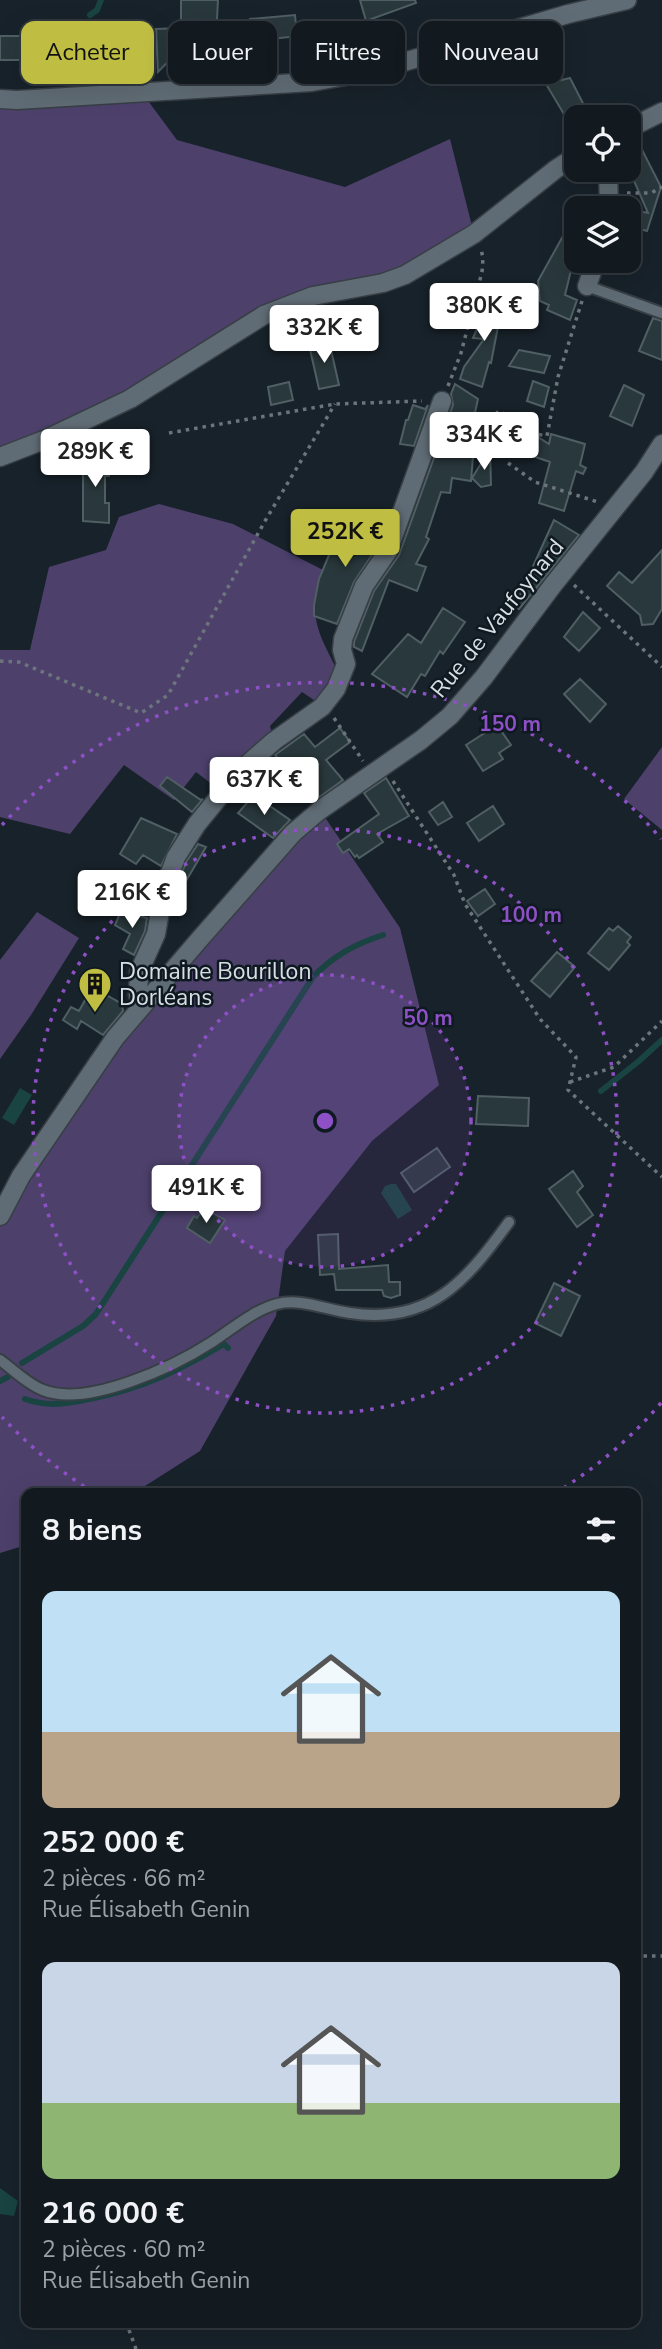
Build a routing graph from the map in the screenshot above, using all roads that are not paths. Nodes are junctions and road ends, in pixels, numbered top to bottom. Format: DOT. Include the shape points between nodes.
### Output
graph roads {
  1 [pos="626,0"];
  2 [pos="0,99"];
  3 [pos="662,112"];
  4 [pos="641,122"];
  5 [pos="564,164"];
  6 [pos="592,273"];
  7 [pos="587,286"];
  8 [pos="662,313"];
  9 [pos="442,401"];
  10 [pos="662,444"];
  11 [pos="0,457"];
  12 [pos="141,1007"];
  13 [pos="0,1216"];
  14 [pos="509,1222"];
  15 [pos="0,1360"];
  1 -- 2 [label="street" via="343,78"];
  3 -- 4 [label="street"];
  5 -- 11 [label="street" via="474,234 405,275 313,296 264,315 130,399"];
  6 -- 7 [label="street"];
  7 -- 8 [label="lane"];
  9 -- 12 [label="street" via="388,551 364,586 343,639 346,664 330,698 241,770 186,839 169,874 156,934 139,972"];
  10 -- 12 [label="street, Rue de Vaufoynard" via="645,472 450,716 293,833"];
  12 -- 13 [label="street, Rue de Vaufoynard" via="21,1176"];
  14 -- 15 [label="lane" via="454,1288 411,1312 350,1314 277,1304 159,1371 78,1394 44,1391"];
}
